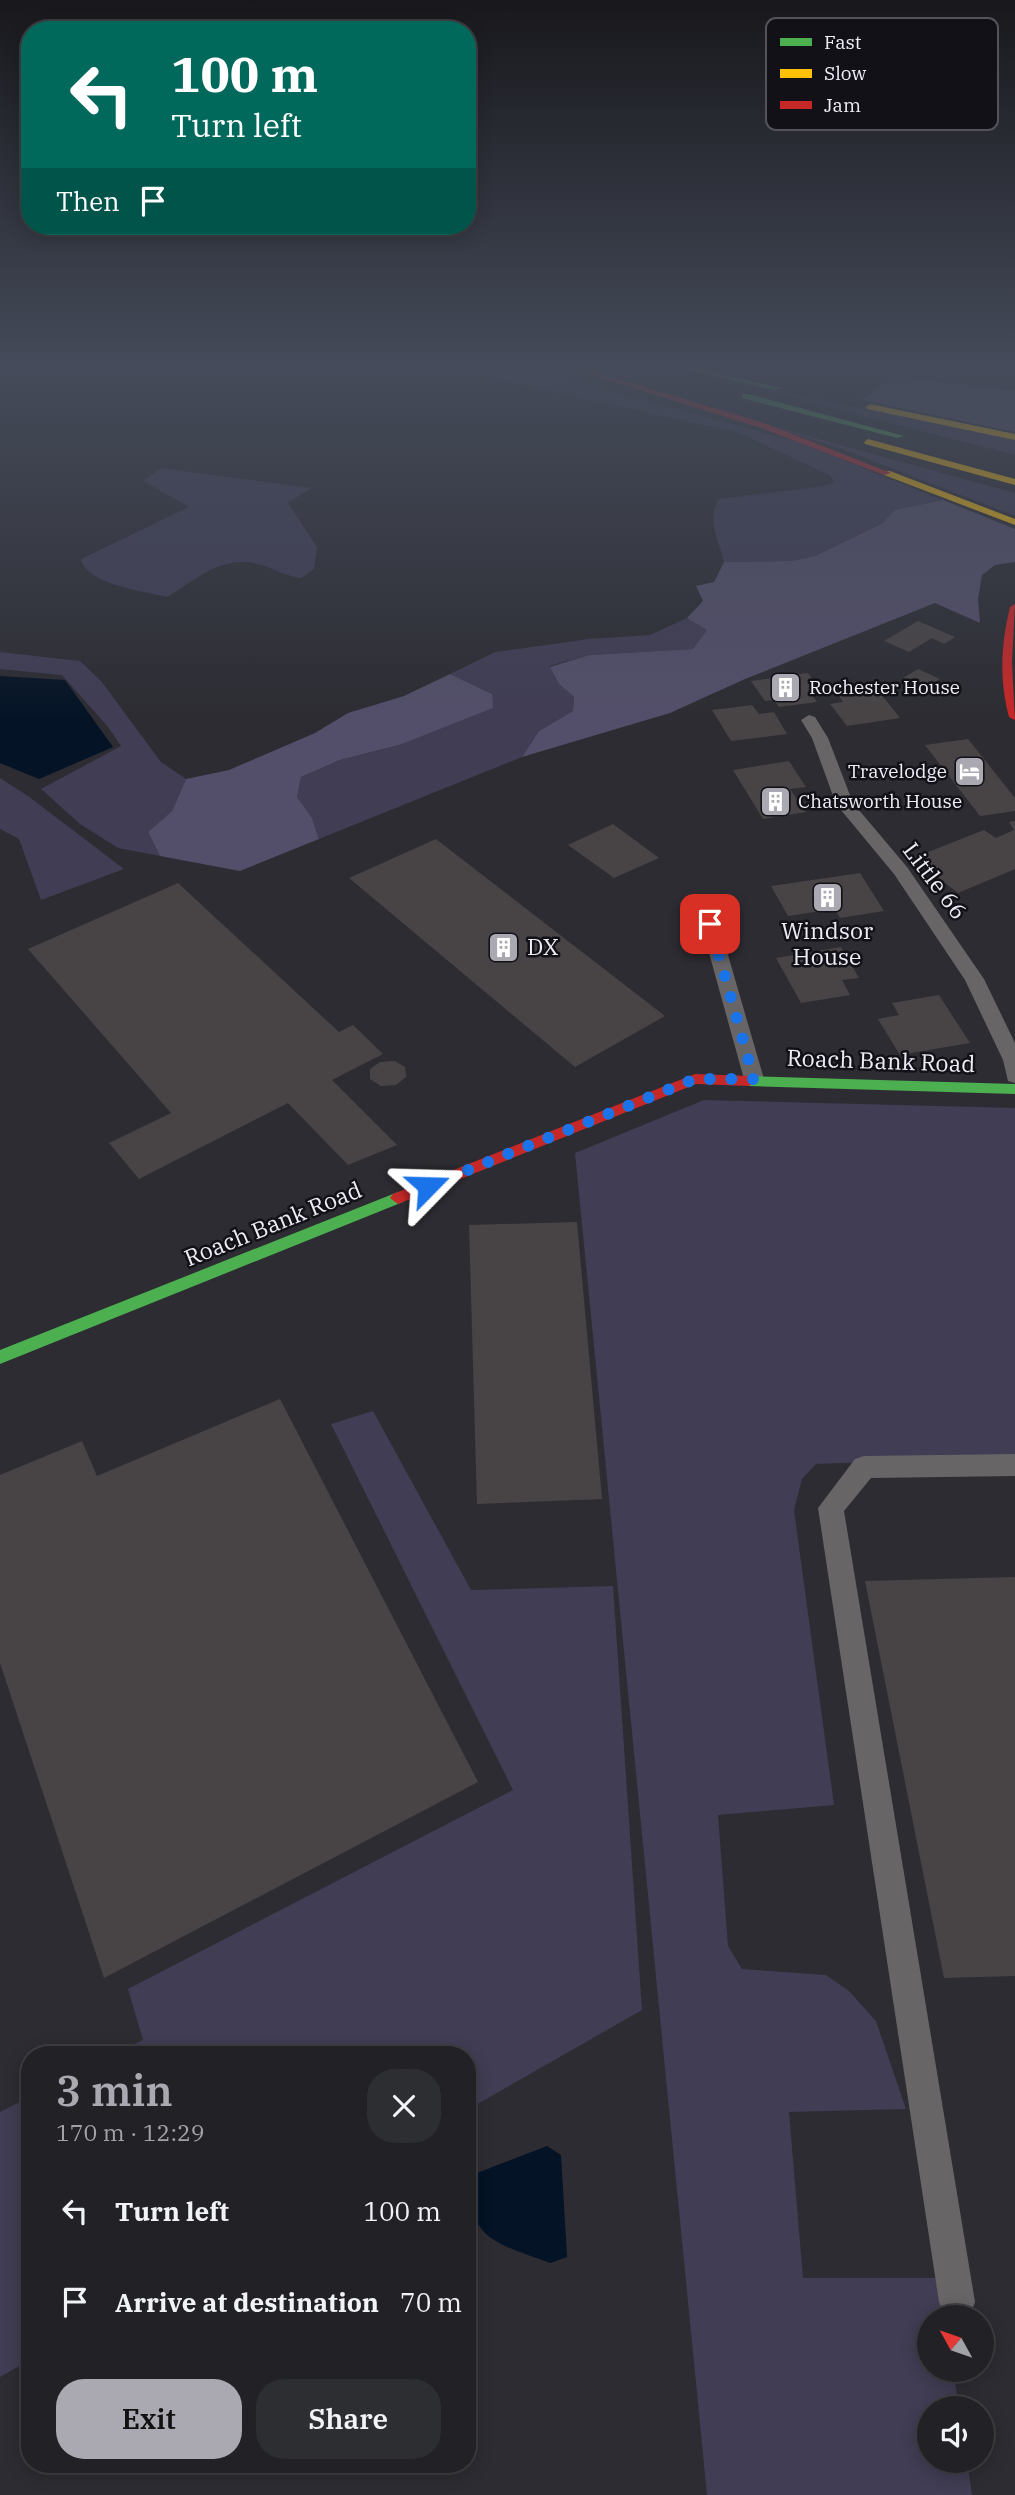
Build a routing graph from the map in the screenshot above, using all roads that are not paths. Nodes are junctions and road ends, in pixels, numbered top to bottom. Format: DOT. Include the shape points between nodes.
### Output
graph roads {
  1 [pos="919,485"];
  2 [pos="1015,522"];
  3 [pos="1015,607"];
  4 [pos="1015,717"];
  5 [pos="808,720"];
  6 [pos="710,924"];
  7 [pos="1015,1076"];
  8 [pos="754,1079"];
  9 [pos="1015,1089"];
  10 [pos="0,1357"];
  11 [pos="1015,1465"];
  12 [pos="957,2302"];
  1 -- 2 [label="main road"];
  3 -- 4 [label="main road" via="1004,674"];
  5 -- 7 [label="street, Little 66" via="820,738 845,804 901,871 974,979 1013,1060"];
  6 -- 8 [label="street"];
  8 -- 9 [label="main road, Roach Bank Road"];
  8 -- 10 [label="main road, Roach Bank Road" via="695,1079"];
  11 -- 12 [label="street" via="864,1467 831,1508"];
}
